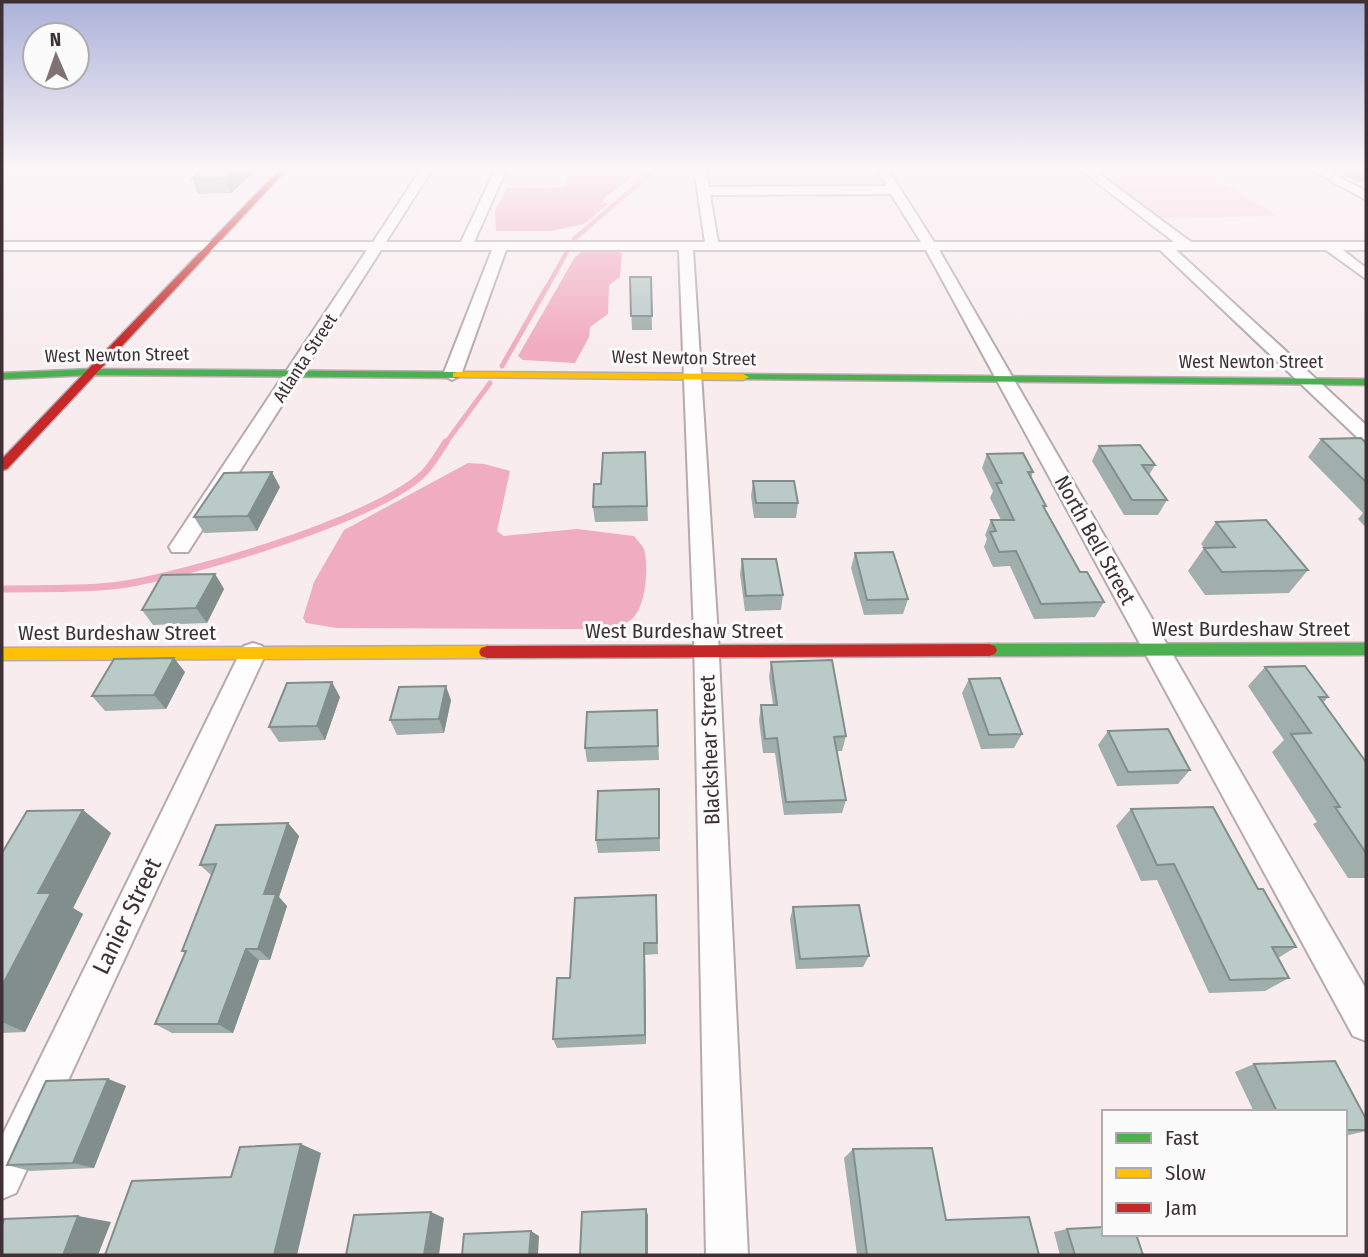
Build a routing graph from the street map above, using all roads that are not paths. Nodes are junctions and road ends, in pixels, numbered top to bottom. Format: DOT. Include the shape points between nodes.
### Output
graph roads {
  1 [pos="229,227"];
  2 [pos="391,227"];
  3 [pos="475,227"];
  4 [pos="700,227"];
  5 [pos="918,227"];
  6 [pos="1162,227"];
  7 [pos="211,245"];
  8 [pos="379,245"];
  9 [pos="466,245"];
  10 [pos="501,245"];
  11 [pos="699,245"];
  12 [pos="2,246"];
  13 [pos="930,246"];
  14 [pos="1164,246"];
  15 [pos="1188,246"];
  16 [pos="1329,246"];
  17 [pos="1366,246"];
  18 [pos="1366,275"];
  19 [pos="91,372"];
  20 [pos="295,374"];
  21 [pos="452,375"];
  22 [pos="2,376"];
  23 [pos="694,377"];
  24 [pos="1007,380"];
  25 [pos="1309,382"];
  26 [pos="1366,382"];
  27 [pos="1366,435"];
  28 [pos="2,466"];
  29 [pos="180,547"];
  30 [pos="1366,649"];
  31 [pos="1156,651"];
  32 [pos="706,652"];
  33 [pos="253,653"];
  34 [pos="2,654"];
  35 [pos="1366,1023"];
  36 [pos="2,1178"];
  37 [pos="727,1255"];
  1 -- 7 [label="street"];
  2 -- 8 [label="street, Atlanta Street"];
  3 -- 9 [label="street"];
  4 -- 11 [label="street, Blackshear Street"];
  5 -- 13 [label="street, North Bell Street"];
  6 -- 15 [label="street"];
  7 -- 8 [label="street"];
  7 -- 12 [label="street"];
  7 -- 19 [label="street"];
  8 -- 9 [label="street"];
  8 -- 20 [label="street, Atlanta Street"];
  9 -- 10 [label="street"];
  10 -- 11 [label="street"];
  10 -- 21 [label="street"];
  11 -- 13 [label="street"];
  11 -- 23 [label="street, Blackshear Street"];
  13 -- 14 [label="street"];
  13 -- 24 [label="street, North Bell Street"];
  14 -- 15 [label="street"];
  14 -- 25 [label="street"];
  15 -- 16 [label="street"];
  16 -- 17 [label="street"];
  16 -- 18 [label="street"];
  19 -- 20 [label="street, West Newton Street"];
  19 -- 22 [label="street, West Newton Street"];
  19 -- 28 [label="street"];
  20 -- 21 [label="street, West Newton Street"];
  20 -- 29 [label="street, Atlanta Street"];
  21 -- 23 [label="street, West Newton Street"];
  23 -- 24 [label="street, West Newton Street"];
  23 -- 32 [label="street, Blackshear Street"];
  24 -- 25 [label="street, West Newton Street"];
  24 -- 31 [label="street, North Bell Street"];
  25 -- 26 [label="street, West Newton Street"];
  25 -- 27 [label="street"];
  30 -- 31 [label="street, West Burdeshaw Street"];
  31 -- 32 [label="street, West Burdeshaw Street"];
  31 -- 35 [label="street, North Bell Street"];
  32 -- 33 [label="street, West Burdeshaw Street"];
  32 -- 37 [label="street, Blackshear Street"];
  33 -- 34 [label="street, West Burdeshaw Street"];
  33 -- 36 [label="street, Lanier Street"];
}
